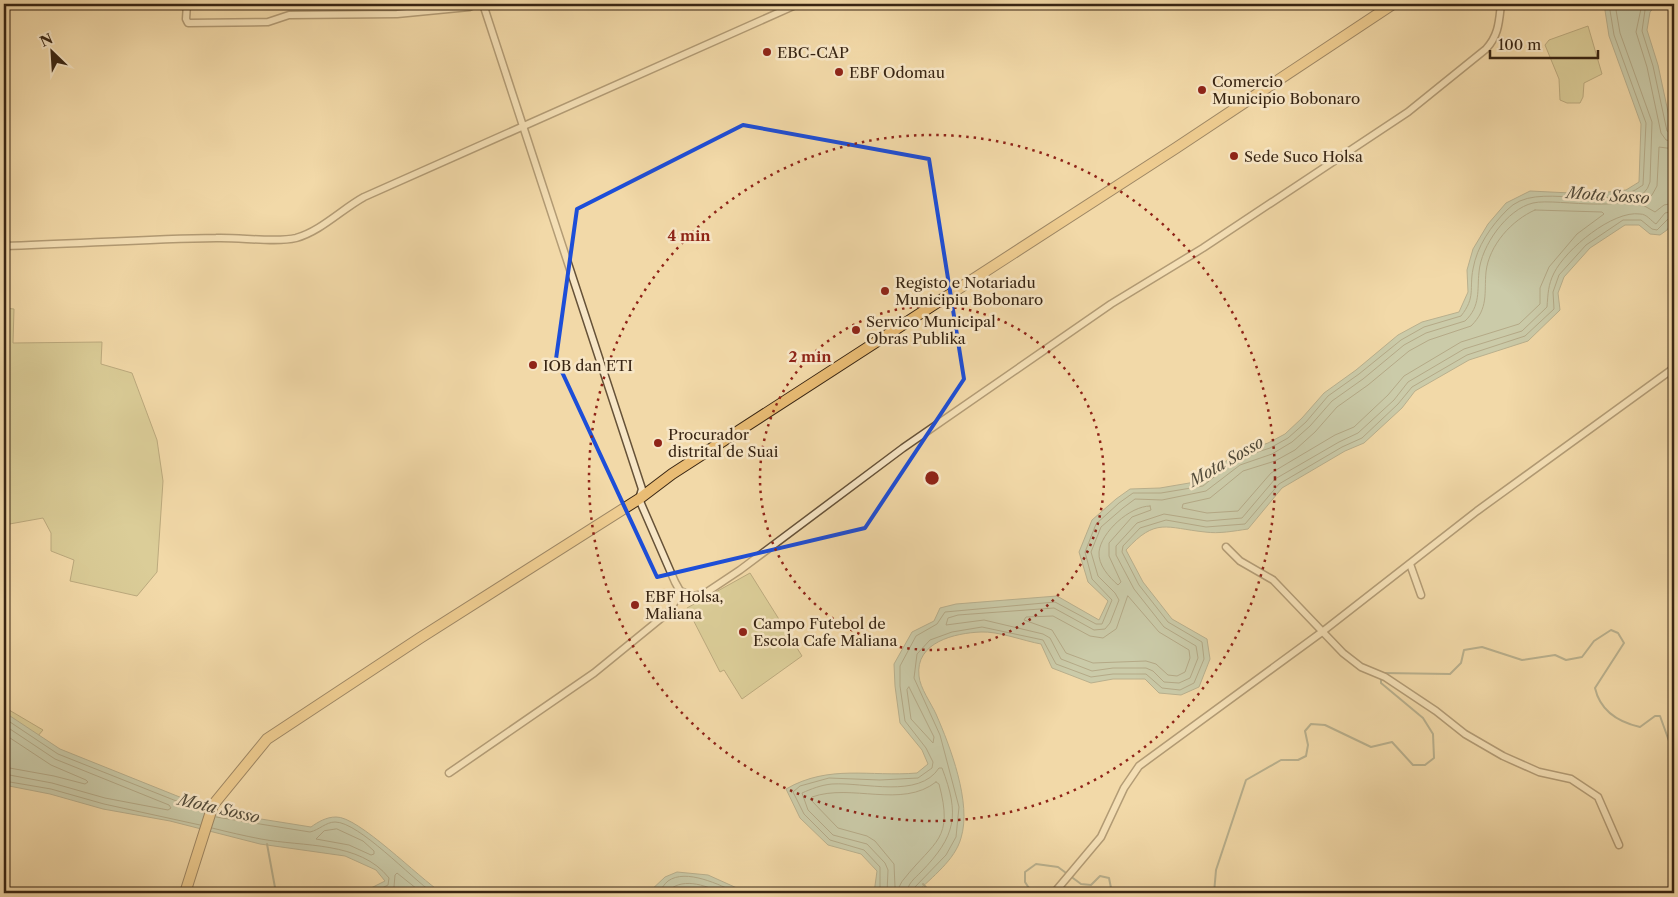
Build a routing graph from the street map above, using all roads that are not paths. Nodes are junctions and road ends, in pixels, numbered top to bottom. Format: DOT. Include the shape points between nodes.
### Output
graph roads {
  1 [pos="187,4"];
  2 [pos="476,4"];
  3 [pos="483,4"];
  4 [pos="798,4"];
  5 [pos="1393,4"];
  6 [pos="1501,4"];
  7 [pos="523,126"];
  8 [pos="4,246"];
  9 [pos="1674,368"];
  10 [pos="639,499"];
  11 [pos="1226,547"];
  12 [pos="1410,564"];
  13 [pos="680,591"];
  14 [pos="1421,595"];
  15 [pos="1322,632"];
  16 [pos="449,773"];
  17 [pos="1618,845"];
  18 [pos="185,893"];
  19 [pos="1054,893"];
  1 -- 2 [label="street" via="188,23 197,23 268,22 289,15 396,14"];
  3 -- 7 [label="street"];
  4 -- 7 [label="street"];
  5 -- 10 [label="main road" via="672,474"];
  6 -- 13 [label="street" via="1495,39 1408,112 1203,248 1111,304 903,448 704,594 694,596"];
  7 -- 8 [label="street" via="364,196 298,238 234,237"];
  7 -- 10 [label="street" via="642,489"];
  9 -- 12 [label="street" via="1477,511"];
  10 -- 13 [label="street"];
  10 -- 18 [label="main road" via="266,739 213,805"];
  11 -- 15 [label="street" via="1240,561 1273,580"];
  12 -- 14 [label="street"];
  12 -- 15 [label="street"];
  13 -- 16 [label="street" via="670,611 594,674"];
  15 -- 17 [label="street" via="1361,668 1381,674 1466,734 1539,772 1571,779 1598,797"];
  15 -- 19 [label="street" via="1139,766 1124,788 1101,837"];
}
